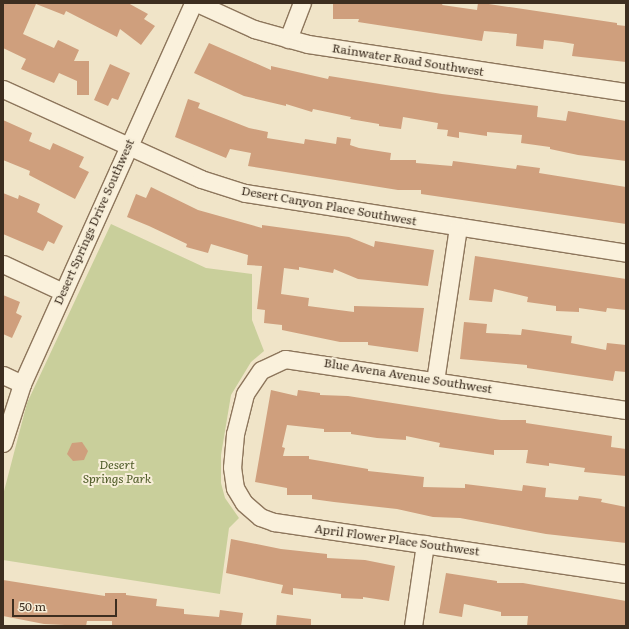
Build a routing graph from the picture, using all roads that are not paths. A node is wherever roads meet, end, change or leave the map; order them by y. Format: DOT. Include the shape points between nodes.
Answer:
graph roads {
  1 [pos="193,3"];
  2 [pos="197,3"];
  3 [pos="302,3"];
  4 [pos="288,39"];
  5 [pos="3,89"];
  6 [pos="626,92"];
  7 [pos="128,145"];
  8 [pos="458,228"];
  9 [pos="626,253"];
  10 [pos="3,264"];
  11 [pos="63,292"];
  12 [pos="3,375"];
  13 [pos="435,381"];
  14 [pos="22,384"];
  15 [pos="626,410"];
  16 [pos="235,434"];
  17 [pos="3,443"];
  18 [pos="425,544"];
  19 [pos="626,574"];
  20 [pos="413,626"];
  1 -- 7 [label="street, Desert Springs Drive Southwest"];
  2 -- 4 [label="street, Rainwater Road Southwest" via="254,29"];
  3 -- 4 [label="street"];
  4 -- 6 [label="street, Rainwater Road Southwest"];
  5 -- 7 [label="street, Desert Canyon Place Southwest"];
  7 -- 8 [label="street, Desert Canyon Place Southwest" via="201,179 245,193"];
  7 -- 11 [label="street, Desert Springs Drive Southwest"];
  8 -- 9 [label="street, Desert Canyon Place Southwest"];
  8 -- 13 [label="street"];
  10 -- 11 [label="street"];
  11 -- 14 [label="street, Desert Springs Drive Southwest"];
  12 -- 14 [label="street"];
  13 -- 15 [label="street, Blue Avena Avenue Southwest"];
  13 -- 16 [label="street, Blue Avena Avenue Southwest" via="285,359 261,370 252,381 245,394"];
  14 -- 17 [label="street, Desert Springs Drive Southwest"];
  16 -- 18 [label="street, April Flower Place Southwest" via="232,467 235,488 244,503 260,517 274,522"];
  18 -- 19 [label="street, April Flower Place Southwest"];
  18 -- 20 [label="street"];
}
